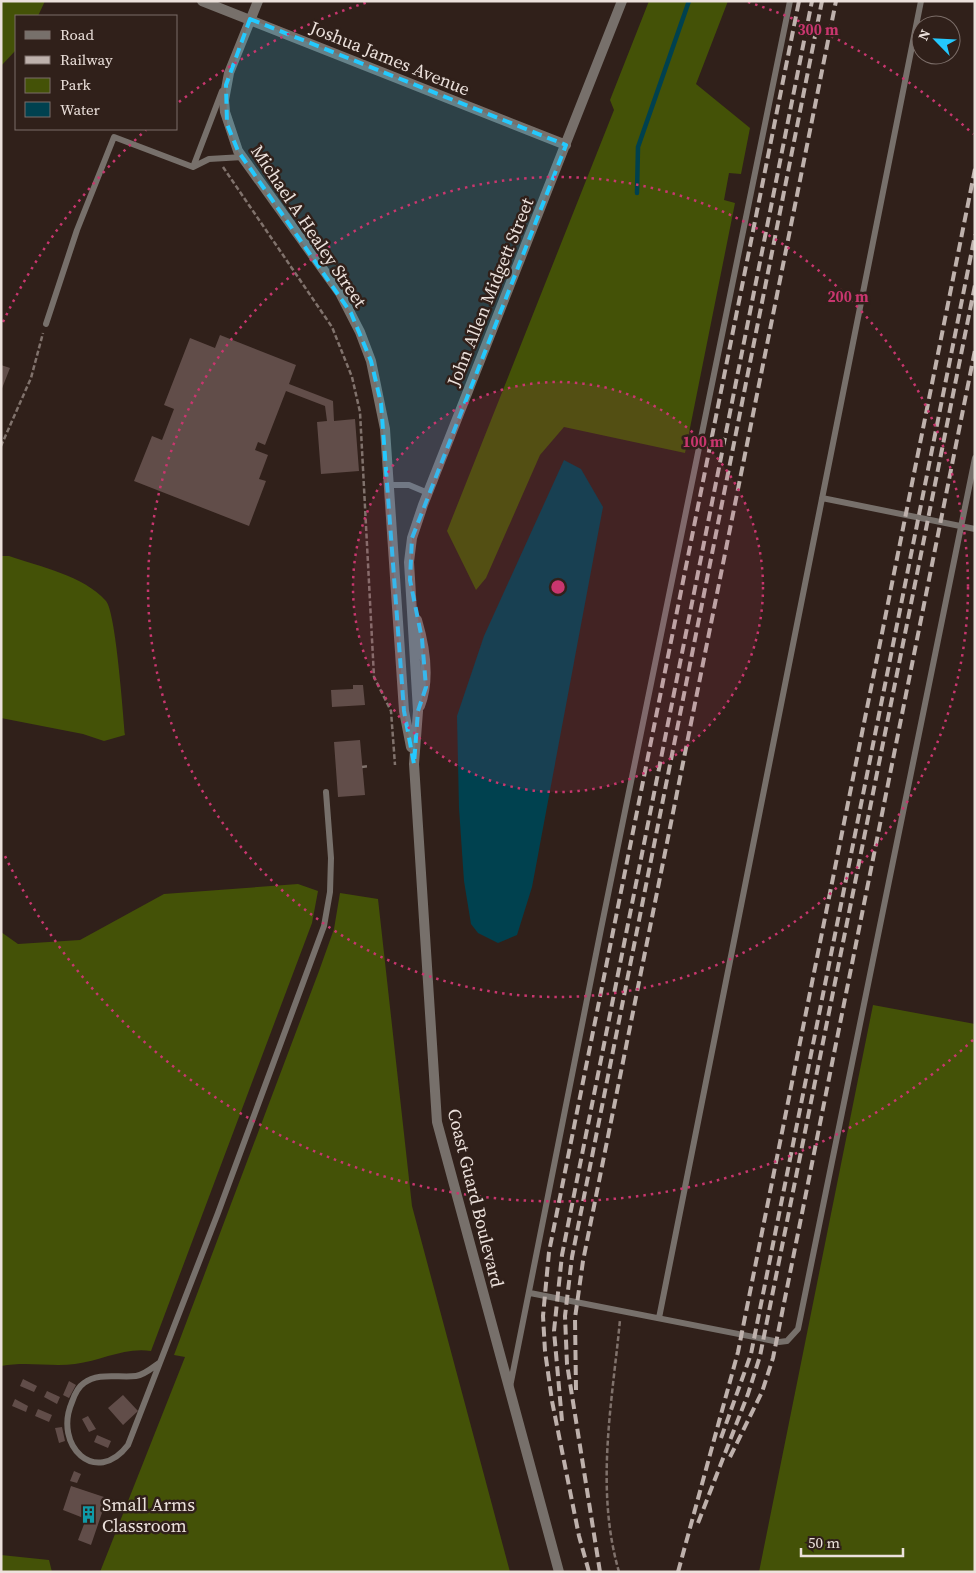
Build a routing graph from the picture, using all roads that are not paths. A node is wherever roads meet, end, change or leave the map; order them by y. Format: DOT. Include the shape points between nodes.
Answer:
graph roads {
  1 [pos="202,1"];
  2 [pos="258,1"];
  3 [pos="622,1"];
  4 [pos="790,1"];
  5 [pos="921,1"];
  6 [pos="250,19"];
  7 [pos="229,73"];
  8 [pos="566,145"];
  9 [pos="243,157"];
  10 [pos="193,167"];
  11 [pos="46,324"];
  12 [pos="975,458"];
  13 [pos="390,485"];
  14 [pos="428,493"];
  15 [pos="822,498"];
  16 [pos="961,526"];
  17 [pos="975,529"];
  18 [pos="404,711"];
  19 [pos="418,711"];
  20 [pos="414,764"];
  21 [pos="326,792"];
  22 [pos="530,1293"];
  23 [pos="659,1318"];
  24 [pos="159,1363"];
  25 [pos="509,1390"];
  26 [pos="559,1572"];
  1 -- 6 [label="street, Joshua James Avenue"];
  2 -- 6 [label="street, Michael A Healey Street"];
  3 -- 8 [label="street, John Allen Midgett Street"];
  4 -- 22 [label="lane"];
  5 -- 15 [label="lane"];
  6 -- 7 [label="street, Michael A Healey Street"];
  6 -- 8 [label="street, Joshua James Avenue"];
  7 -- 9 [label="street, Michael A Healey Street" via="225,112"];
  7 -- 10 [label="lane"];
  8 -- 14 [label="street, John Allen Midgett Street"];
  9 -- 10 [label="lane" via="216,158"];
  9 -- 13 [label="street, Michael A Healey Street" via="325,271 360,332 373,367 381,403"];
  10 -- 11 [label="lane" via="114,137 77,230"];
  12 -- 16 [label="lane"];
  13 -- 14 [label="lane" via="410,485"];
  13 -- 18 [label="street, Michael A Healey Street"];
  14 -- 19 [label="street, John Allen Midgett Street" via="410,549"];
  15 -- 16 [label="lane"];
  15 -- 23 [label="lane"];
  16 -- 17 [label="lane"];
  16 -- 23 [label="lane" via="798,1329 787,1341 779,1342"];
  18 -- 20 [label="street, Coast Guard Boulevard"];
  19 -- 20 [label="street, Coast Guard Boulevard"];
  20 -- 25 [label="street, Coast Guard Boulevard" via="438,1122"];
  21 -- 24 [label="lane" via="331,858 324,926"];
  22 -- 23 [label="lane"];
  22 -- 25 [label="lane"];
  24 -- 24 [label="lane" via="140,1417 121,1454 108,1462 91,1462 79,1456 70,1443 66,1424 75,1394 84,1383 98,1377 138,1376"];
  25 -- 26 [label="street, Coast Guard Boulevard"];
}
